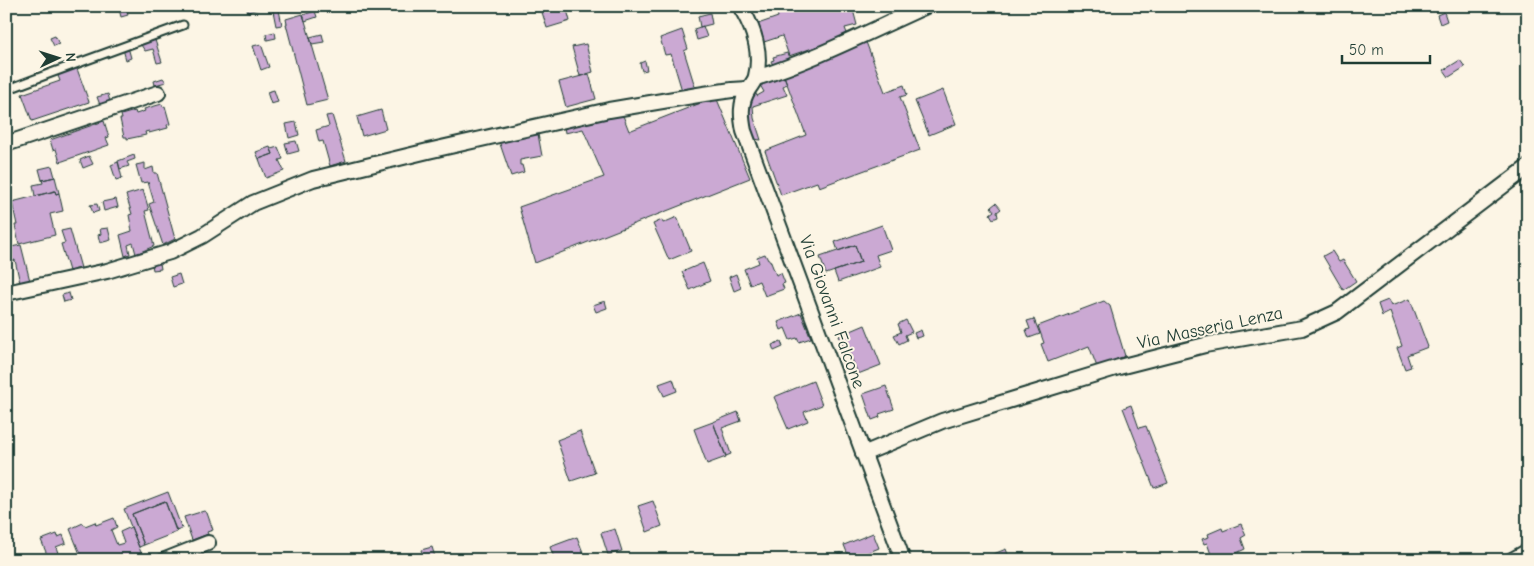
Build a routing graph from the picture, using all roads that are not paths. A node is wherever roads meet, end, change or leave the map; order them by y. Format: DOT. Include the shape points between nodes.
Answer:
graph roads {
  1 [pos="740,6"];
  2 [pos="926,6"];
  3 [pos="183,24"];
  4 [pos="752,84"];
  5 [pos="6,90"];
  6 [pos="158,92"];
  7 [pos="6,144"];
  8 [pos="1528,168"];
  9 [pos="6,293"];
  10 [pos="863,454"];
  11 [pos="208,543"];
  12 [pos="1528,551"];
  13 [pos="165,560"];
  14 [pos="903,560"];
  15 [pos="1512,560"];
  1 -- 4 [label="street, Via Giovanni Falcone" via="756,41 758,62"];
  2 -- 4 [label="street"];
  3 -- 5 [label="lane"];
  4 -- 9 [label="street" via="609,110 313,179 253,203 170,252 107,271"];
  4 -- 10 [label="street, Via Giovanni Falcone" via="742,100 744,130"];
  6 -- 7 [label="street"];
  8 -- 10 [label="street, Via Masseria Lenza" via="1337,312 1302,328 1205,345 1119,367 942,421"];
  10 -- 14 [label="street, Via Giovanni Falcone"];
  11 -- 13 [label="street"];
  12 -- 15 [label="street"];
}
